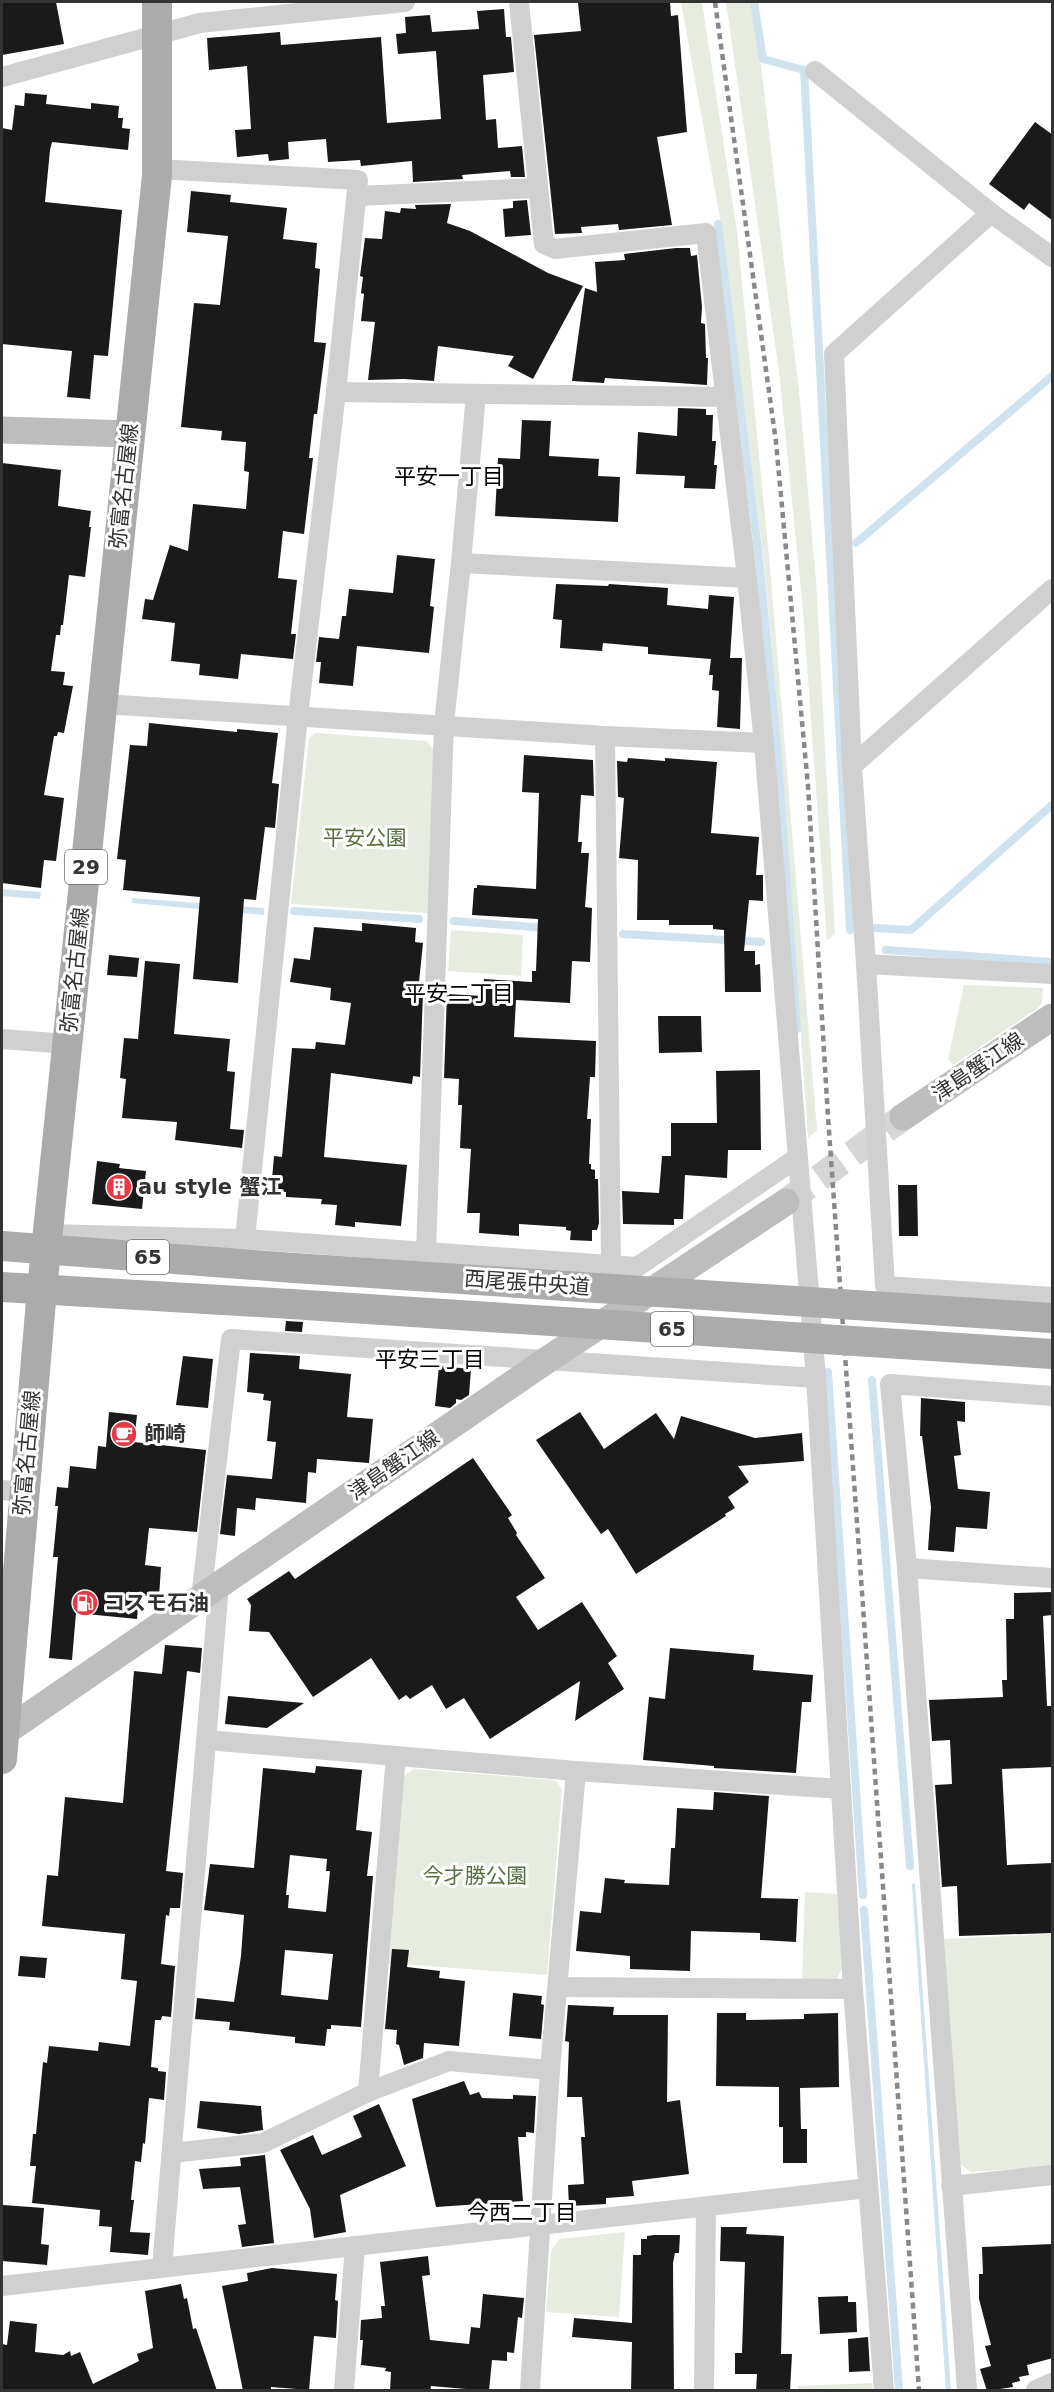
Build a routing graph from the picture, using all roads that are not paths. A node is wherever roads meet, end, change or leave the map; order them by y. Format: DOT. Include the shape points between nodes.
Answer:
graph roads {
  1 [pos="157,2"];
  2 [pos="405,2"];
  3 [pos="519,2"];
  4 [pos="159,33"];
  5 [pos="815,71"];
  6 [pos="2,77"];
  7 [pos="157,169"];
  8 [pos="538,188"];
  9 [pos="357,196"];
  10 [pos="992,213"];
  11 [pos="1053,257"];
  12 [pos="336,392"];
  13 [pos="476,394"];
  14 [pos="726,397"];
  15 [pos="2,430"];
  16 [pos="129,434"];
  17 [pos="461,563"];
  18 [pos="747,578"];
  19 [pos="1053,589"];
  20 [pos="103,704"];
  21 [pos="298,716"];
  22 [pos="444,724"];
  23 [pos="605,736"];
  24 [pos="764,743"];
  25 [pos="852,766"];
  26 [pos="866,964"];
  27 [pos="1053,974"];
  28 [pos="1053,1017"];
  29 [pos="2,1039"];
  30 [pos="68,1044"];
  31 [pos="903,1118"];
  32 [pos="797,1158"];
  33 [pos="786,1202"];
  34 [pos="245,1239"];
  35 [pos="47,1241"];
  36 [pos="2,1246"];
  37 [pos="426,1252"];
  38 [pos="611,1265"];
  39 [pos="2,1287"];
  40 [pos="42,1289"];
  41 [pos="1053,1297"];
  42 [pos="1053,1318"];
  43 [pos="1053,1354"];
  44 [pos="548,1360"];
  45 [pos="816,1378"];
  46 [pos="1053,1396"];
  47 [pos="13,1491"];
  48 [pos="907,1568"];
  49 [pos="1053,1578"];
  50 [pos="210,1592"];
  51 [pos="206,1740"];
  52 [pos="2,1742"];
  53 [pos="396,1756"];
  54 [pos="576,1771"];
  55 [pos="842,1789"];
  56 [pos="558,1987"];
  57 [pos="853,1989"];
  58 [pos="550,2070"];
  59 [pos="368,2092"];
  60 [pos="172,2153"];
  61 [pos="1053,2175"];
  62 [pos="951,2186"];
  63 [pos="868,2188"];
  64 [pos="706,2207"];
  65 [pos="542,2225"];
  66 [pos="355,2246"];
  67 [pos="162,2267"];
  68 [pos="2,2286"];
  69 [pos="1053,2383"];
  70 [pos="344,2391"];
  71 [pos="530,2391"];
  72 [pos="704,2391"];
  73 [pos="884,2391"];
  74 [pos="967,2391"];
  75 [pos="1036,2391"];
  1 -- 4 [label="main road, 弥富名古屋線 / 29"];
  2 -- 4 [label="street" via="200,23"];
  3 -- 8 [label="street"];
  4 -- 6 [label="street"];
  4 -- 7 [label="main road, 弥富名古屋線 / 29"];
  5 -- 10 [label="street"];
  7 -- 9 [label="street" via="358,180"];
  7 -- 16 [label="main road, 弥富名古屋線 / 29"];
  8 -- 9 [label="street"];
  8 -- 14 [label="street" via="544,244 555,249 706,233"];
  9 -- 12 [label="street"];
  10 -- 11 [label="street"];
  10 -- 25 [label="street" via="834,354"];
  12 -- 13 [label="street"];
  12 -- 21 [label="street"];
  13 -- 14 [label="street"];
  13 -- 17 [label="street"];
  14 -- 18 [label="street"];
  15 -- 16 [label="main road"];
  16 -- 20 [label="main road, 弥富名古屋線 / 29"];
  17 -- 18 [label="street"];
  17 -- 22 [label="street"];
  18 -- 24 [label="street"];
  19 -- 25 [label="street"];
  20 -- 21 [label="street"];
  20 -- 30 [label="main road, 弥富名古屋線 / 29"];
  21 -- 22 [label="street"];
  21 -- 34 [label="street"];
  22 -- 23 [label="street"];
  22 -- 37 [label="street"];
  23 -- 24 [label="street"];
  23 -- 38 [label="street"];
  24 -- 32 [label="street"];
  25 -- 26 [label="street"];
  26 -- 27 [label="street"];
  26 -- 41 [label="street" via="885,1286"];
  28 -- 31 [label="main road, 津島蟹江線"];
  29 -- 30 [label="street"];
  30 -- 35 [label="main road, 弥富名古屋線 / 29"];
  32 -- 38 [label="street" via="636,1267"];
  32 -- 45 [label="street"];
  33 -- 44 [label="main road, 津島蟹江線"];
  34 -- 35 [label="street"];
  34 -- 37 [label="street"];
  35 -- 36 [label="main road, 西尾張中央道 / 65"];
  35 -- 40 [label="main road, 弥富名古屋線 / 29"];
  35 -- 42 [label="main road, 西尾張中央道 / 65, bridge" via="294,1268"];
  37 -- 38 [label="street"];
  39 -- 40 [label="main road, 西尾張中央道 / 65"];
  40 -- 43 [label="main road, 西尾張中央道 / 65, bridge"];
  40 -- 47 [label="main road, 弥富名古屋線 / 29"];
  44 -- 45 [label="street"];
  44 -- 50 [label="main road, 津島蟹江線"];
  44 -- 50 [label="street" via="231,1339"];
  45 -- 55 [label="street"];
  46 -- 48 [label="street" via="890,1384"];
  47 -- 52 [label="main road, 弥富名古屋線 / 29"];
  48 -- 49 [label="street"];
  48 -- 62 [label="street"];
  50 -- 51 [label="street"];
  50 -- 52 [label="main road, 津島蟹江線"];
  51 -- 53 [label="street"];
  51 -- 60 [label="street"];
  53 -- 54 [label="street"];
  53 -- 59 [label="street"];
  54 -- 55 [label="street"];
  54 -- 56 [label="street"];
  55 -- 57 [label="street"];
  56 -- 57 [label="street"];
  56 -- 58 [label="street"];
  57 -- 63 [label="street"];
  58 -- 59 [label="street" via="449,2061"];
  58 -- 65 [label="street"];
  59 -- 60 [label="street" via="263,2143"];
  60 -- 67 [label="street"];
  61 -- 62 [label="street"];
  62 -- 74 [label="street"];
  63 -- 64 [label="street"];
  63 -- 73 [label="street"];
  64 -- 65 [label="street"];
  64 -- 72 [label="street"];
  65 -- 66 [label="street"];
  65 -- 71 [label="street"];
  66 -- 67 [label="street"];
  66 -- 70 [label="street"];
  67 -- 68 [label="street"];
  69 -- 75 [label="street"];
}
